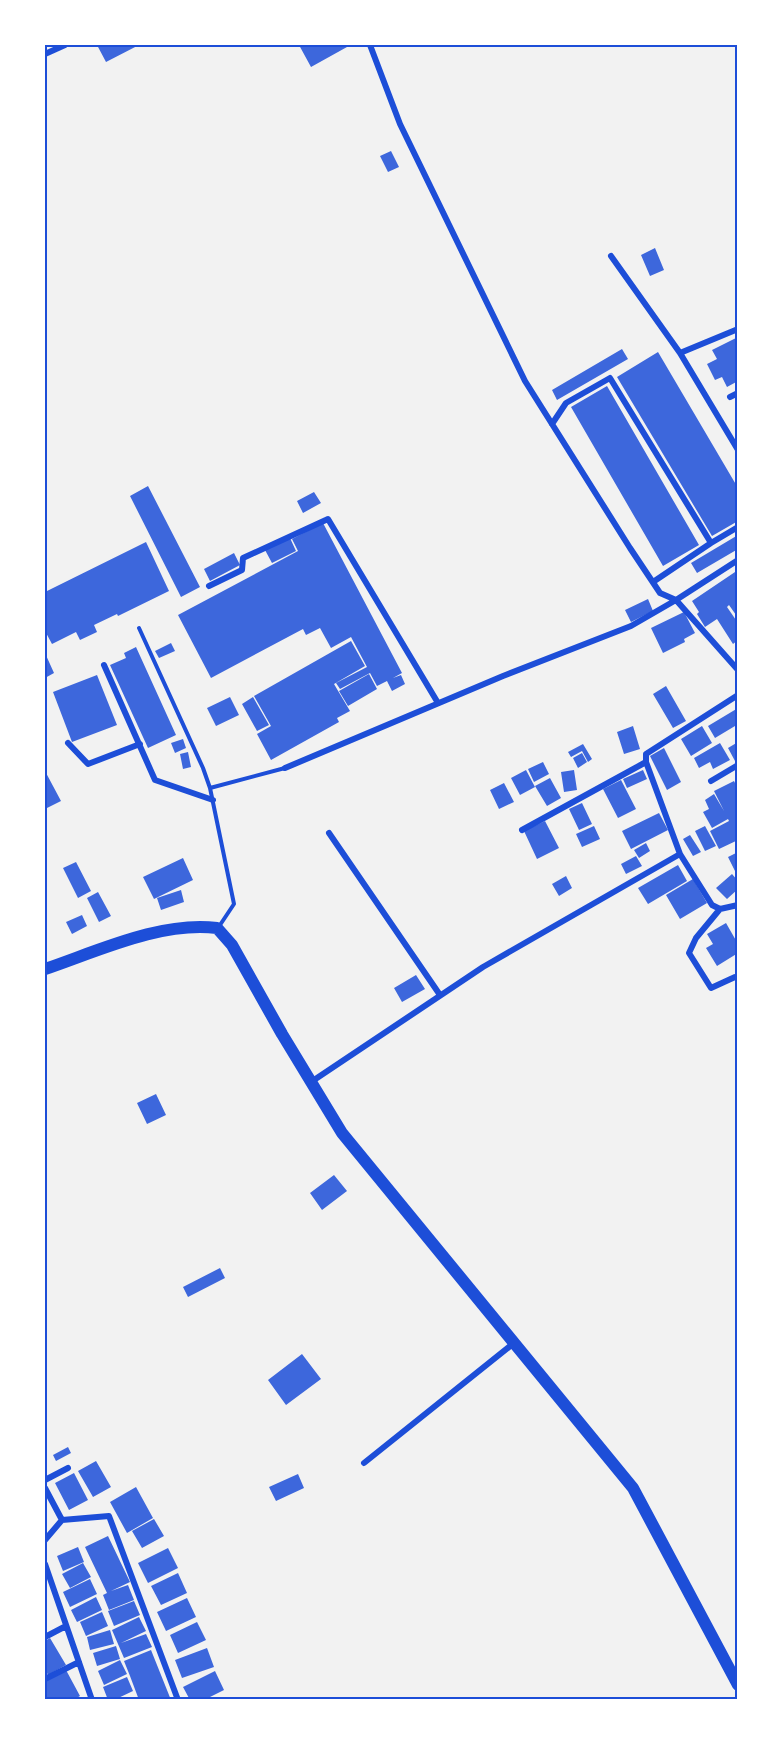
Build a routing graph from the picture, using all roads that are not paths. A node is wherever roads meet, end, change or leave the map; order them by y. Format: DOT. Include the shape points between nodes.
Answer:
graph roads {
  1 [pos="65,45"];
  2 [pos="370,45"];
  3 [pos="45,54"];
  4 [pos="611,256"];
  5 [pos="738,328"];
  6 [pos="680,353"];
  7 [pos="738,393"];
  8 [pos="730,397"];
  9 [pos="552,424"];
  10 [pos="738,450"];
  11 [pos="738,528"];
  12 [pos="711,543"];
  13 [pos="738,560"];
  14 [pos="653,582"];
  15 [pos="209,586"];
  16 [pos="676,600"];
  17 [pos="139,628"];
  18 [pos="104,665"];
  19 [pos="738,670"];
  20 [pos="738,695"];
  21 [pos="438,703"];
  22 [pos="68,743"];
  23 [pos="140,744"];
  24 [pos="646,762"];
  25 [pos="738,765"];
  26 [pos="285,768"];
  27 [pos="711,782"];
  28 [pos="210,788"];
  29 [pos="213,800"];
  30 [pos="522,830"];
  31 [pos="329,832"];
  32 [pos="680,854"];
  33 [pos="738,905"];
  34 [pos="720,909"];
  35 [pos="217,928"];
  36 [pos="45,969"];
  37 [pos="738,979"];
  38 [pos="440,995"];
  39 [pos="311,1082"];
  40 [pos="514,1343"];
  41 [pos="364,1463"];
  42 [pos="68,1468"];
  43 [pos="45,1480"];
  44 [pos="45,1488"];
  45 [pos="62,1520"];
  46 [pos="45,1540"];
  47 [pos="45,1564"];
  48 [pos="48,1584"];
  49 [pos="66,1626"];
  50 [pos="45,1637"];
  51 [pos="79,1662"];
  52 [pos="45,1679"];
  53 [pos="738,1685"];
  54 [pos="92,1700"];
  55 [pos="178,1700"];
  1 -- 3 [label="street"];
  2 -- 9 [label="street" via="400,124 525,381"];
  4 -- 6 [label="street"];
  5 -- 6 [label="street"];
  6 -- 10 [label="street"];
  7 -- 8 [label="street"];
  9 -- 12 [label="street" via="566,403 609,378"];
  9 -- 14 [label="street"];
  11 -- 12 [label="street"];
  12 -- 14 [label="street"];
  13 -- 16 [label="street"];
  14 -- 16 [label="street" via="660,593"];
  15 -- 21 [label="street" via="242,570 243,558 328,519"];
  16 -- 19 [label="street"];
  16 -- 21 [label="street" via="631,626"];
  17 -- 28 [label="lane"];
  18 -- 23 [label="street"];
  20 -- 24 [label="street" via="646,754"];
  21 -- 26 [label="street"];
  22 -- 23 [label="street" via="88,764"];
  23 -- 29 [label="street" via="155,780"];
  24 -- 30 [label="street"];
  24 -- 32 [label="street"];
  25 -- 27 [label="street"];
  26 -- 28 [label="lane"];
  28 -- 29 [label="lane"];
  29 -- 35 [label="lane" via="234,904"];
  31 -- 38 [label="street"];
  32 -- 34 [label="street" via="712,904"];
  32 -- 38 [label="street"];
  33 -- 34 [label="street"];
  34 -- 37 [label="street" via="689,953 711,988"];
  35 -- 36 [label="main road" via="177,928 142,936"];
  35 -- 39 [label="main road" via="232,945"];
  38 -- 39 [label="street"];
  39 -- 40 [label="main road" via="342,1133"];
  40 -- 41 [label="street"];
  40 -- 53 [label="main road" via="633,1488"];
  42 -- 43 [label="street"];
  44 -- 45 [label="street"];
  45 -- 46 [label="street"];
  45 -- 55 [label="street" via="109,1516"];
  47 -- 48 [label="street"];
  48 -- 49 [label="street"];
  49 -- 50 [label="street"];
  49 -- 51 [label="street"];
  51 -- 52 [label="street"];
  51 -- 54 [label="street"];
}
